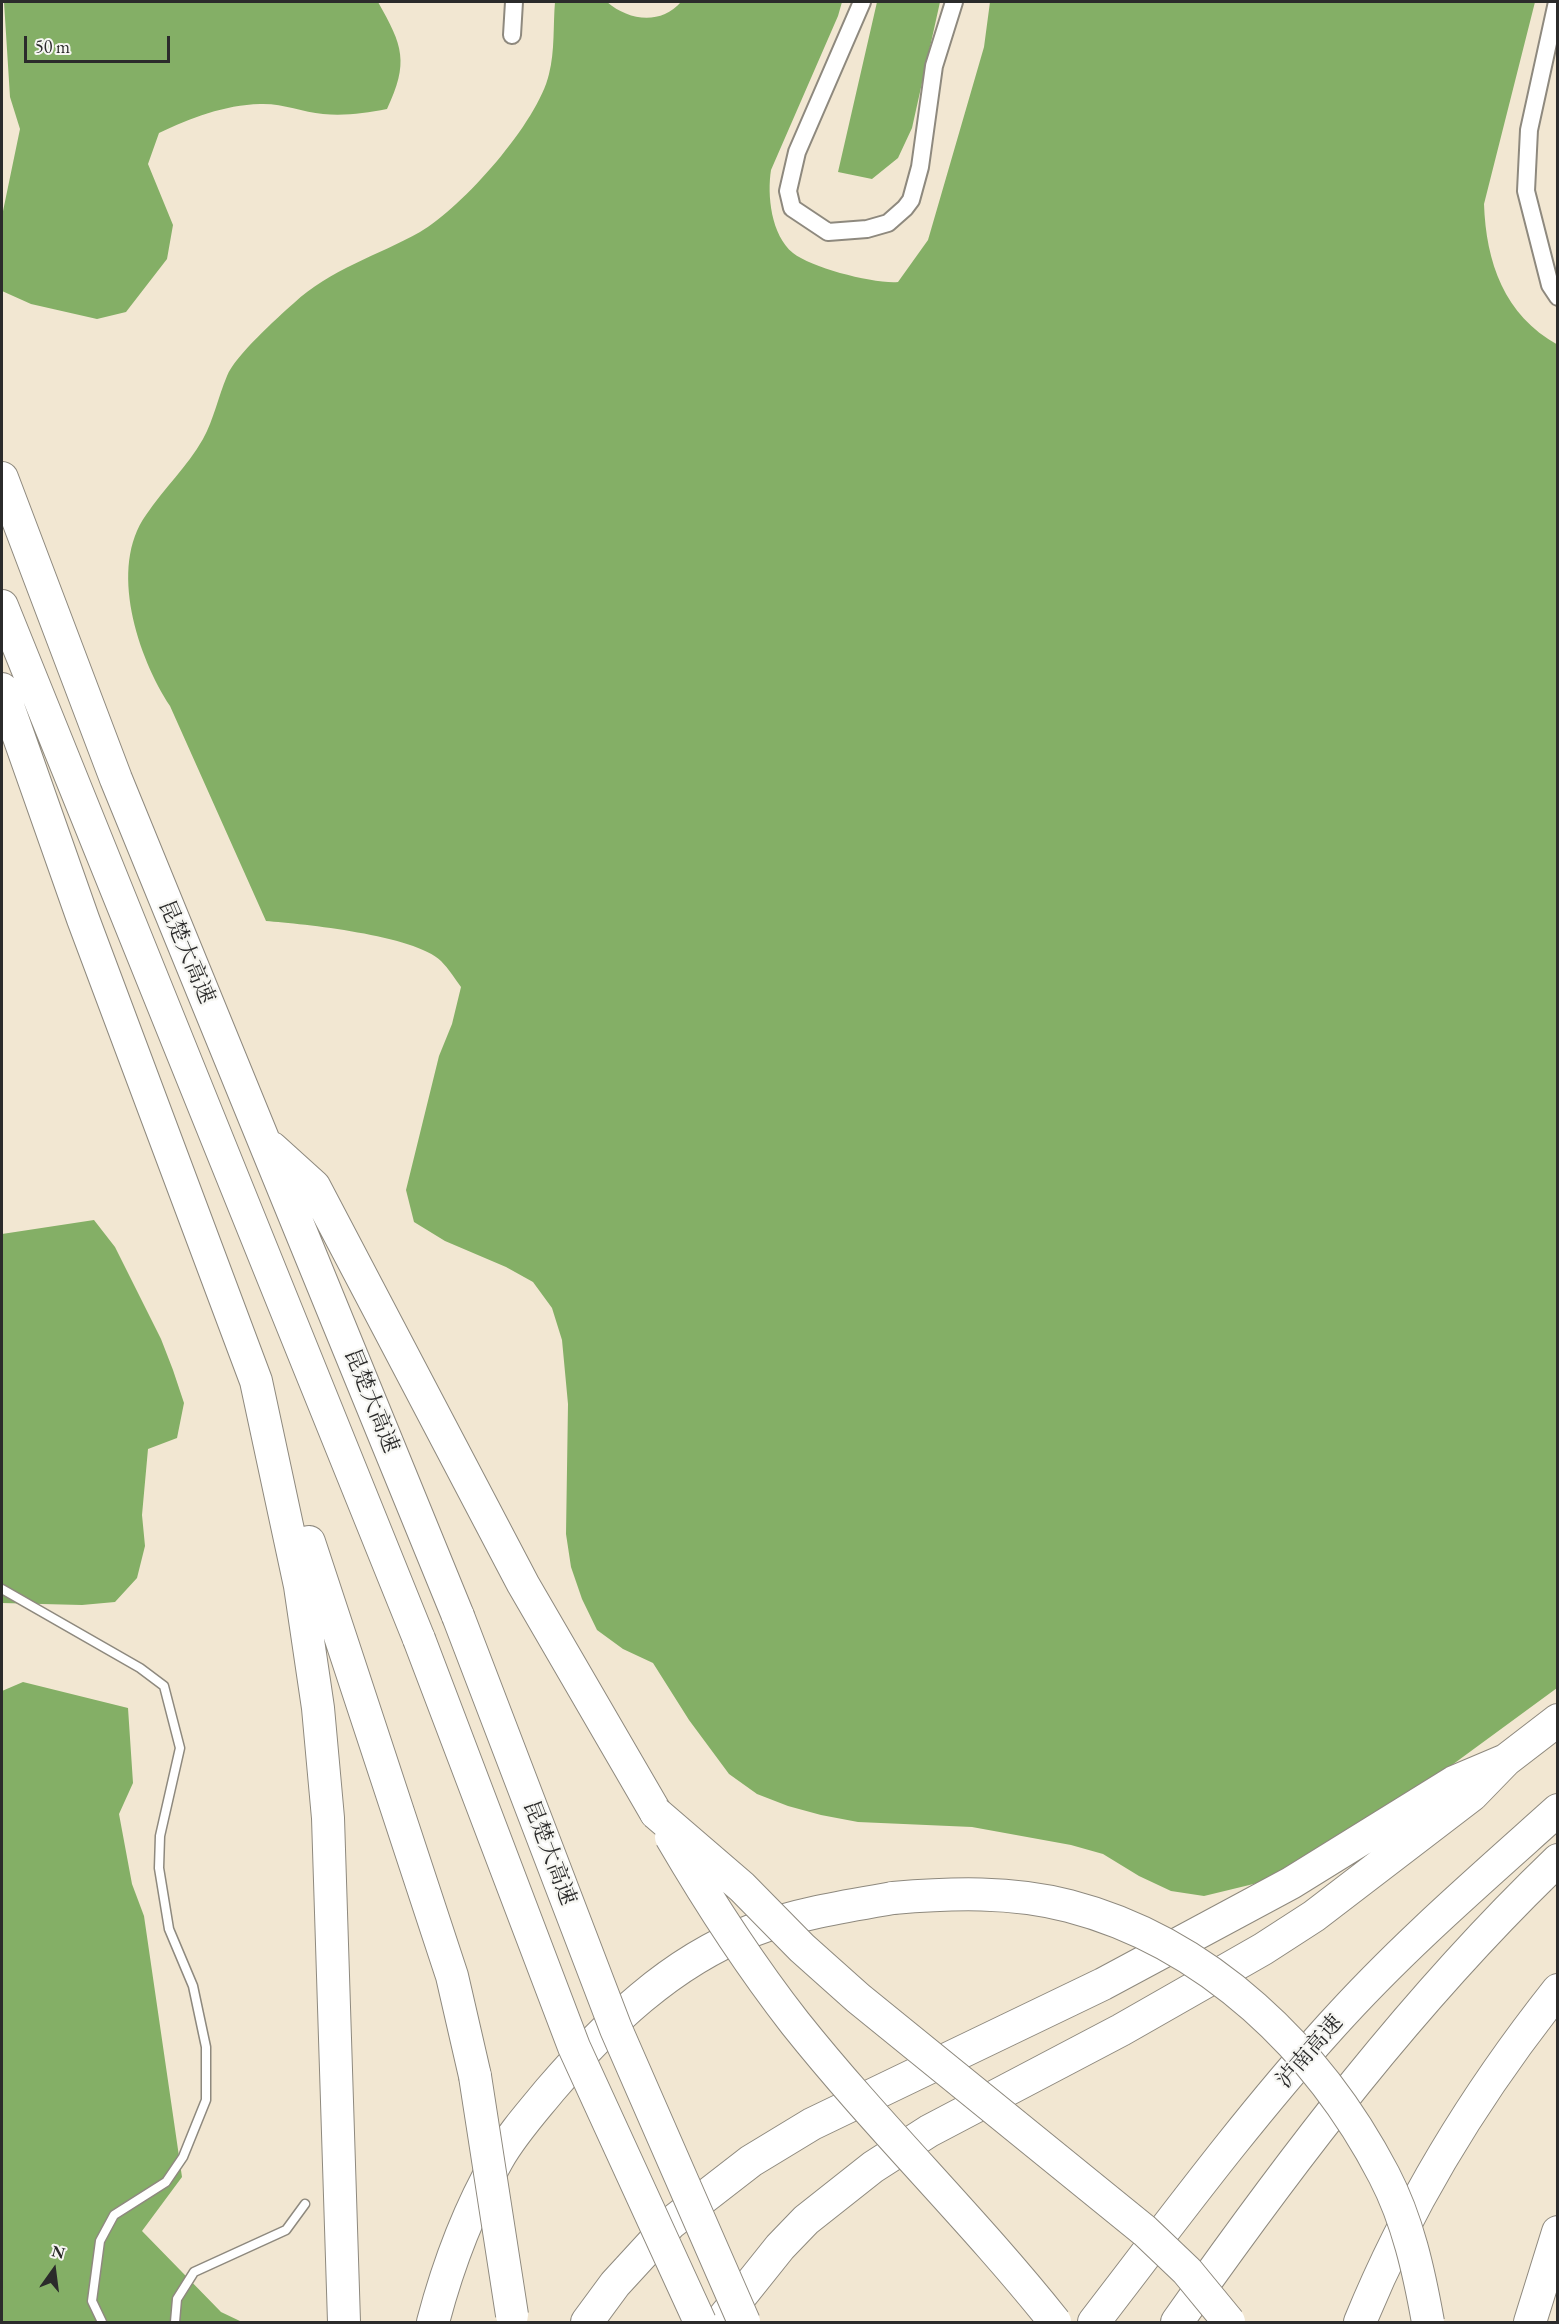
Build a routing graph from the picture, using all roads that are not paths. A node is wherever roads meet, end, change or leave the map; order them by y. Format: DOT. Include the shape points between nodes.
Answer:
graph roads {
  1 [pos="514,2"];
  2 [pos="862,2"];
  3 [pos="954,2"];
  4 [pos="1557,2"];
  5 [pos="512,35"];
  6 [pos="1557,297"];
  7 [pos="2,478"];
  8 [pos="2,606"];
  9 [pos="2,689"];
  10 [pos="267,1144"];
  11 [pos="256,1381"];
  12 [pos="2,1589"];
  13 [pos="1557,1720"];
  14 [pos="1506,1760"];
  15 [pos="1557,1810"];
  16 [pos="656,1813"];
  17 [pos="1557,1860"];
  18 [pos="1557,1990"];
  19 [pos="305,2204"];
  20 [pos="1557,2232"];
  21 [pos="102,2322"];
  22 [pos="175,2322"];
  23 [pos="344,2322"];
  24 [pos="433,2322"];
  25 [pos="513,2322"];
  26 [pos="587,2322"];
  27 [pos="700,2322"];
  28 [pos="720,2322"];
  29 [pos="744,2322"];
  30 [pos="1055,2322"];
  31 [pos="1094,2322"];
  32 [pos="1177,2322"];
  33 [pos="1229,2322"];
  34 [pos="1360,2322"];
  35 [pos="1428,2322"];
  36 [pos="1530,2322"];
  1 -- 5 [label="street"];
  2 -- 3 [label="street" via="797,152 788,191 792,208 828,232 888,223 911,200 920,167 934,66"];
  4 -- 6 [label="street" via="1529,130 1526,190 1550,285"];
  7 -- 10 [label="highway, 昆楚大高速" via="116,779"];
  8 -- 27 [label="highway, 昆楚大高速, bridge" via="419,1640 574,2047"];
  9 -- 11 [label="highway" via="83,919"];
  10 -- 16 [label="highway" via="314,1186 523,1584"];
  10 -- 29 [label="highway, 昆楚大高速, bridge" via="458,1616 616,2029"];
  11 -- 23 [label="highway" via="300,1586 318,1708 328,1818"];
  11 -- 25 [label="highway, bridge" via="452,1976 475,2076"];
  12 -- 21 [label="lane" via="140,1668 164,1686 180,1749 160,1836 159,1868 169,1929 193,1986 206,2047 206,2100 183,2157 166,2182 114,2216 100,2241 92,2301"];
  13 -- 14 [label="highway"];
  14 -- 26 [label="highway, bridge" via="1454,1782 1301,1878 1103,1984 812,2124 751,2161 671,2223"];
  14 -- 28 [label="highway, bridge" via="1472,1795 1314,1916 1121,2030 929,2131 829,2201 780,2247"];
  15 -- 31 [label="highway, 泸南高速" via="1423,1932 1332,2025 1234,2139"];
  16 -- 30 [label="highway, bridge" via="720,1920 790,2015"];
  16 -- 33 [label="highway, bridge" via="742,1887 858,1998 1145,2231 1187,2271"];
  17 -- 32 [label="highway" via="1514,1902 1373,2060 1270,2190"];
  18 -- 34 [label="highway" via="1488,2082 1442,2156 1414,2205"];
  19 -- 22 [label="lane" via="286,2230 194,2272 177,2299"];
  20 -- 36 [label="highway"];
  24 -- 35 [label="highway, bridge" via="454,2247 499,2157 547,2094 631,2006 669,1974 751,1931 844,1906 940,1894 1014,1897 1068,1906 1122,1924 1190,1959 1282,2031 1322,2077 1384,2175 1407,2231"];
}
